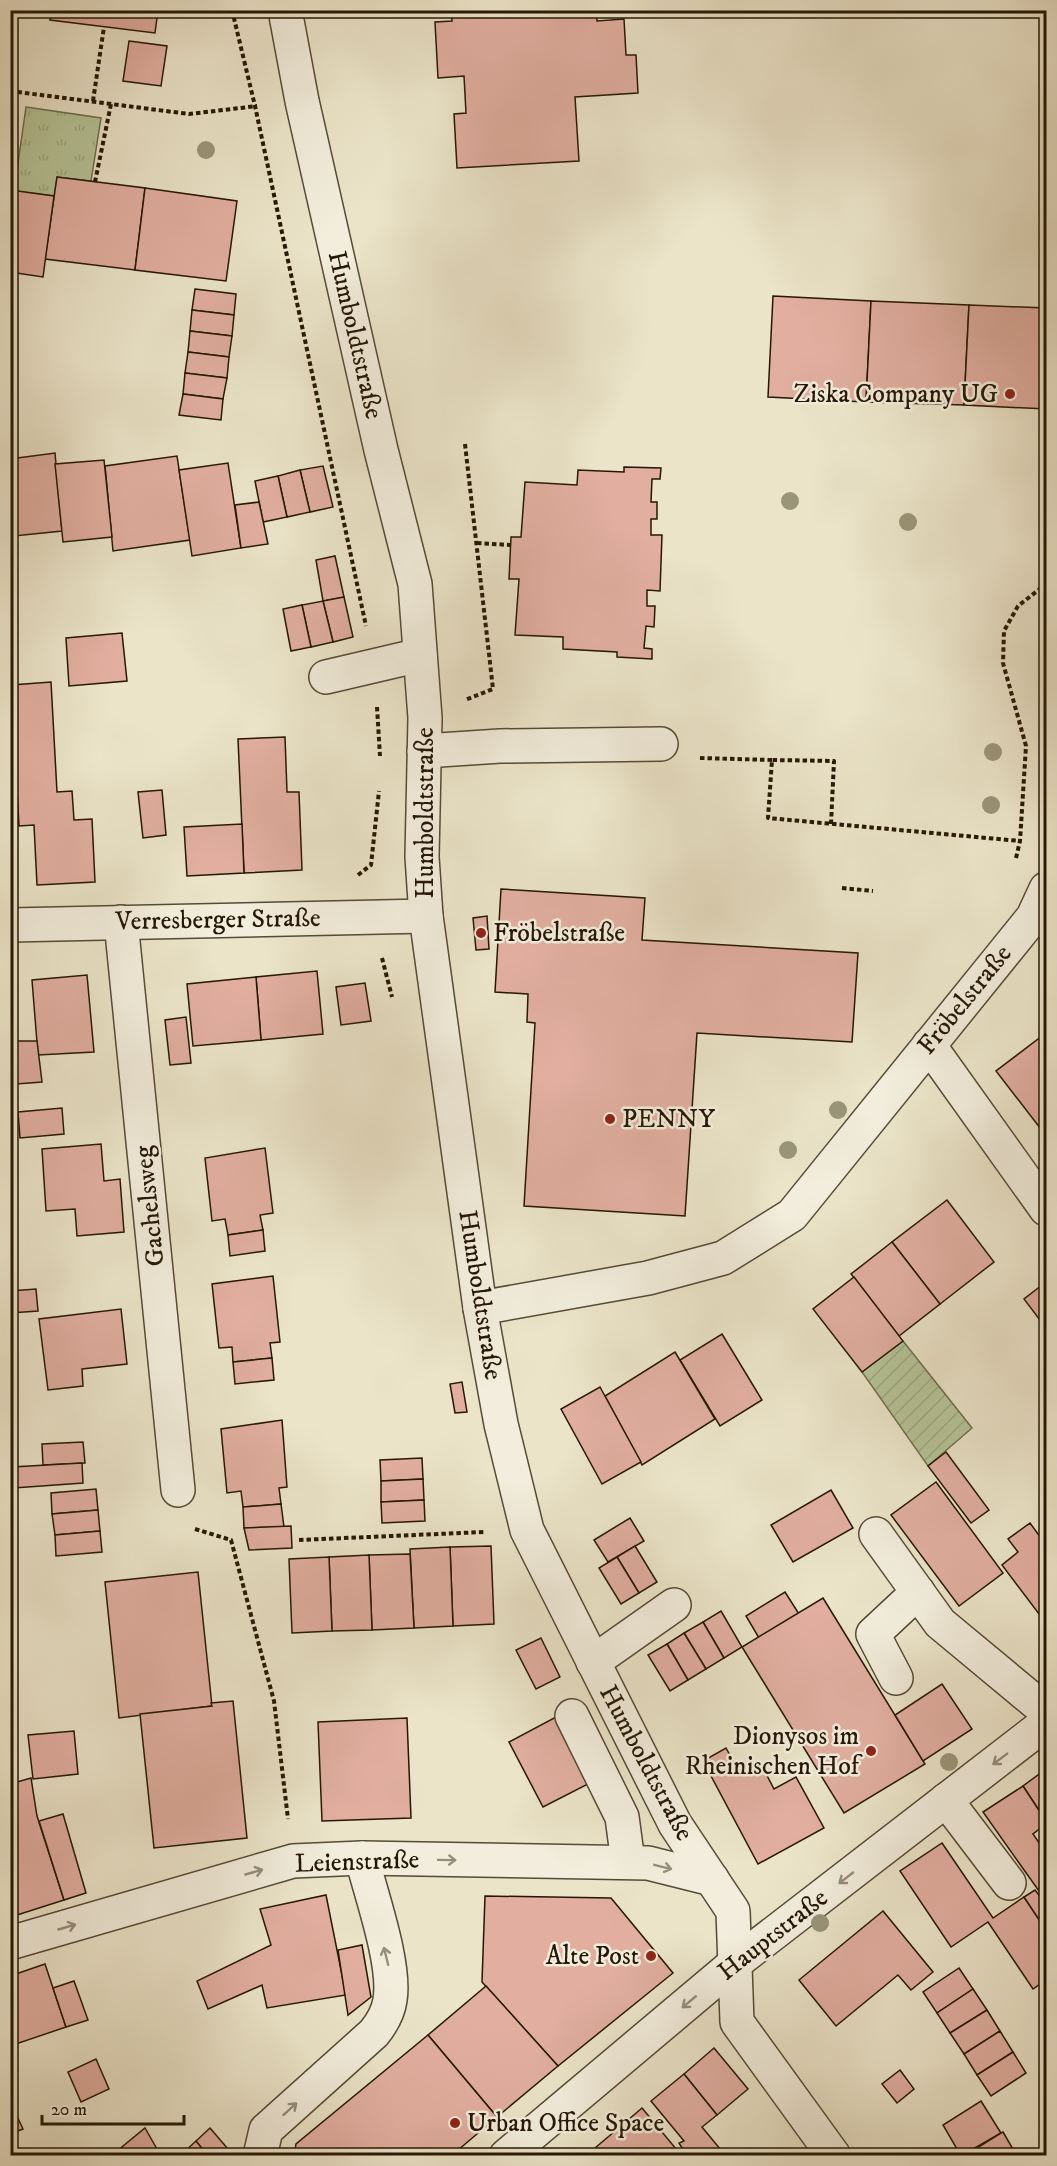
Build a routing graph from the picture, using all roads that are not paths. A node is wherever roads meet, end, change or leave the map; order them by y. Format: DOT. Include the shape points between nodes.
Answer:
graph roads {
  1 [pos="285,10"];
  2 [pos="420,655"];
  3 [pos="326,677"];
  4 [pos="661,744"];
  5 [pos="439,750"];
  6 [pos="1047,889"];
  7 [pos="426,916"];
  8 [pos="121,922"];
  9 [pos="10,926"];
  10 [pos="929,1045"];
  11 [pos="1047,1209"];
  12 [pos="480,1308"];
  13 [pos="178,1490"];
  14 [pos="876,1534"];
  15 [pos="918,1592"];
  16 [pos="674,1605"];
  17 [pos="593,1662"];
  18 [pos="896,1678"];
  19 [pos="1047,1711"];
  20 [pos="572,1716"];
  21 [pos="1047,1723"];
  22 [pos="946,1800"];
  23 [pos="362,1858"];
  24 [pos="628,1862"];
  25 [pos="712,1879"];
  26 [pos="1009,1883"];
  27 [pos="10,1943"];
  28 [pos="734,1964"];
  29 [pos="260,2156"];
  30 [pos="506,2156"];
  31 [pos="834,2156"];
  1 -- 2 [label="street, Humboldtstraße" via="381,450 415,584"];
  2 -- 3 [label="street"];
  2 -- 5 [label="street, Humboldtstraße"];
  4 -- 5 [label="street"];
  5 -- 7 [label="street, Humboldtstraße" via="422,857"];
  6 -- 10 [label="street, Fröbelstraße" via="1033,917"];
  7 -- 8 [label="street, Verresberger Straße"];
  7 -- 12 [label="street, Humboldtstraße"];
  8 -- 9 [label="street, Verresberger Straße"];
  8 -- 13 [label="street, Gachelsweg"];
  10 -- 11 [label="street"];
  10 -- 12 [label="street, Fröbelstraße" via="792,1215 723,1258 648,1278"];
  12 -- 17 [label="street, Humboldtstraße" via="501,1424 527,1530"];
  14 -- 15 [label="street"];
  15 -- 18 [label="street" via="873,1634"];
  15 -- 19 [label="street" via="940,1623"];
  16 -- 17 [label="street"];
  17 -- 25 [label="street, Humboldtstraße" via="675,1824"];
  20 -- 24 [label="street" via="622,1817"];
  21 -- 22 [label="street, Hauptstraße, one-way"];
  22 -- 26 [label="street"];
  22 -- 28 [label="street, Hauptstraße, one-way"];
  23 -- 24 [label="street, Leienstraße, one-way"];
  27 -- 23 [label="street, Leienstraße, one-way" via="293,1861"];
  29 -- 23 [label="street, one-way" via="266,2130 385,2019 390,1971"];
  24 -- 25 [label="street, Leienstraße, one-way"];
  25 -- 28 [label="street, Humboldtstraße" via="733,1911"];
  28 -- 30 [label="street, Hauptstraße, one-way"];
  28 -- 31 [label="street, Humboldtstraße" via="737,2022"];
}
